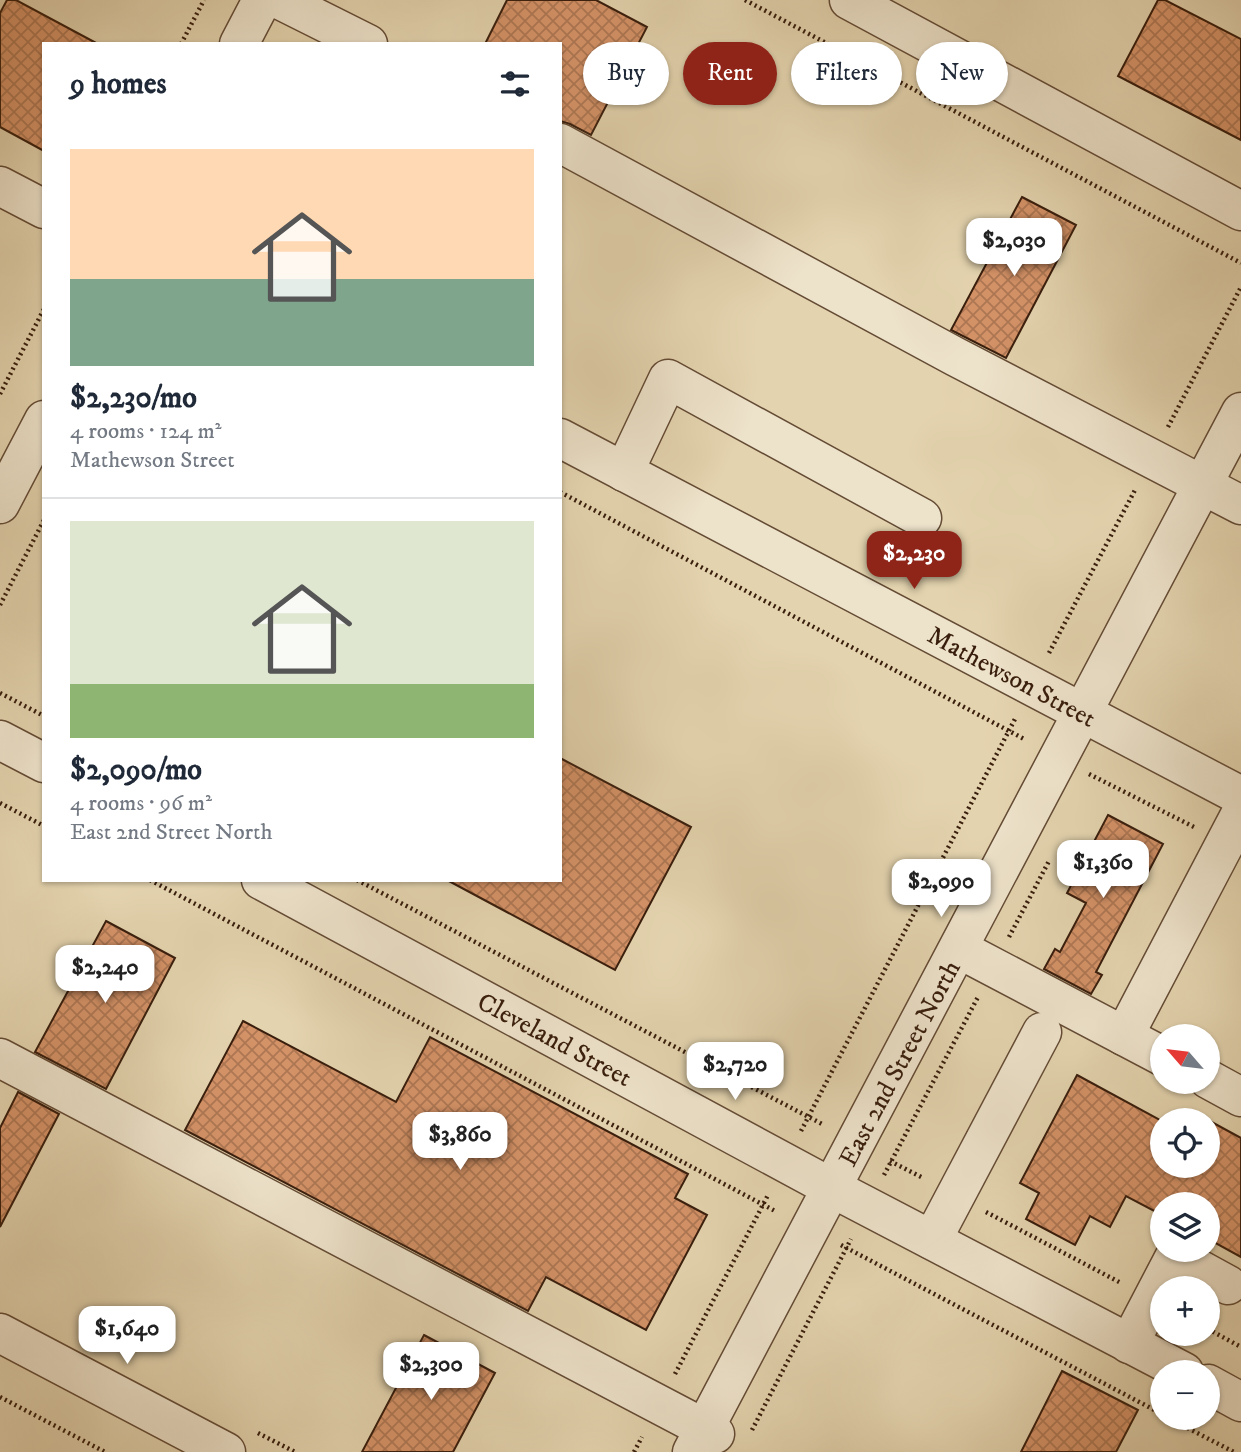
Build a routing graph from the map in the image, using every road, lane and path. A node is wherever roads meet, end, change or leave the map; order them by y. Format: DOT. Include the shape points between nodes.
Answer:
graph roads {
  1 [pos="204,0"];
  2 [pos="262,0"];
  3 [pos="280,0"];
  4 [pos="744,0"];
  5 [pos="849,0"];
  6 [pos="182,42"];
  7 [pos="240,42"];
  8 [pos="364,42"];
  9 [pos="562,144"];
  10 [pos="0,186"];
  11 [pos="42,208"];
  12 [pos="1241,211"];
  13 [pos="1241,263"];
  14 [pos="1241,287"];
  15 [pos="42,313"];
  16 [pos="0,394"];
  17 [pos="1241,412"];
  18 [pos="42,424"];
  19 [pos="562,439"];
  20 [pos="1152,458"];
  21 [pos="624,472"];
  22 [pos="1203,485"];
  23 [pos="562,493"];
  24 [pos="0,504"];
  25 [pos="1241,505"];
  26 [pos="922,518"];
  27 [pos="42,524"];
  28 [pos="0,605"];
  29 [pos="1032,686"];
  30 [pos="0,693"];
  31 [pos="1083,713"];
  32 [pos="42,715"];
  33 [pos="1008,731"];
  34 [pos="0,740"];
  35 [pos="1059,758"];
  36 [pos="42,762"];
  37 [pos="1241,796"];
  38 [pos="0,803"];
  39 [pos="42,825"];
  40 [pos="1233,828"];
  41 [pos="154,882"];
  42 [pos="265,882"];
  43 [pos="361,882"];
  44 [pos="959,949"];
  45 [pos="1042,1032"];
  46 [pos="1124,1036"];
  47 [pos="1150,1050"];
  48 [pos="0,1058"];
  49 [pos="1220,1086"];
  50 [pos="1241,1097"];
  51 [pos="808,1117"];
  52 [pos="856,1143"];
  53 [pos="785,1163"];
  54 [pos="832,1188"];
  55 [pos="955,1195"];
  56 [pos="763,1204"];
  57 [pos="810,1229"];
  58 [pos="932,1240"];
  59 [pos="1165,1276"];
  60 [pos="1212,1276"];
  61 [pos="1220,1281"];
  62 [pos="1228,1285"];
  63 [pos="1150,1298"];
  64 [pos="1150,1306"];
  65 [pos="0,1334"];
  66 [pos="1220,1336"];
  67 [pos="1129,1344"];
  68 [pos="1241,1347"];
  69 [pos="1160,1360"];
  70 [pos="1220,1391"];
  71 [pos="0,1396"];
  72 [pos="1241,1402"];
  73 [pos="659,1404"];
  74 [pos="1150,1408"];
  75 [pos="1191,1430"];
  76 [pos="704,1438"];
  77 [pos="105,1452"];
  78 [pos="226,1452"];
  79 [pos="634,1452"];
  80 [pos="1234,1452"];
  1 -- 6 [label="path"];
  2 -- 7 [label="street"];
  3 -- 8 [label="street"];
  4 -- 13 [label="path"];
  5 -- 12 [label="street"];
  9 -- 20 [label="street"];
  10 -- 11 [label="street"];
  14 -- 20 [label="path"];
  15 -- 16 [label="path"];
  17 -- 22 [label="street, East 2nd Street North"];
  18 -- 24 [label="street"];
  19 -- 21 [label="street, Mathewson Street"];
  20 -- 22 [label="street"];
  20 -- 29 [label="path"];
  21 -- 26 [label="street" via="668,379"];
  21 -- 29 [label="street, Mathewson Street"];
  22 -- 25 [label="street"];
  22 -- 31 [label="street, East 2nd Street North"];
  23 -- 33 [label="path"];
  27 -- 28 [label="path"];
  29 -- 31 [label="street, Mathewson Street"];
  29 -- 33 [label="path"];
  30 -- 32 [label="path"];
  31 -- 35 [label="street, East 2nd Street North"];
  31 -- 37 [label="street, Mathewson Street"];
  33 -- 35 [label="path"];
  33 -- 51 [label="path"];
  34 -- 36 [label="street"];
  35 -- 40 [label="path"];
  35 -- 44 [label="street, East 2nd Street North"];
  38 -- 39 [label="path"];
  40 -- 46 [label="street"];
  41 -- 56 [label="path"];
  42 -- 53 [label="street, Cleveland Street"];
  43 -- 51 [label="path"];
  44 -- 46 [label="street"];
  44 -- 52 [label="street, East 2nd Street North"];
  45 -- 55 [label="street"];
  46 -- 47 [label="street"];
  48 -- 73 [label="street"];
  49 -- 50 [label="street"];
  51 -- 52 [label="path"];
  51 -- 53 [label="path"];
  52 -- 54 [label="street, East 2nd Street North"];
  52 -- 55 [label="path"];
  53 -- 54 [label="street, Cleveland Street"];
  53 -- 56 [label="path"];
  54 -- 57 [label="street, East 2nd Street North"];
  54 -- 58 [label="street, Cleveland Street"];
  55 -- 58 [label="street"];
  55 -- 63 [label="path"];
  56 -- 57 [label="path"];
  56 -- 73 [label="path"];
  57 -- 74 [label="path"];
  57 -- 76 [label="street, East 2nd Street North"];
  58 -- 67 [label="street, Cleveland Street"];
  59 -- 60 [label="street" via="1175,1256"];
  61 -- 62 [label="street"];
  64 -- 67 [label="street"];
  65 -- 78 [label="street"];
  66 -- 68 [label="path"];
  67 -- 69 [label="street, Cleveland Street"];
  70 -- 72 [label="street"];
  71 -- 77 [label="path"];
  73 -- 76 [label="street"];
  73 -- 79 [label="path"];
  75 -- 80 [label="path"];
}
